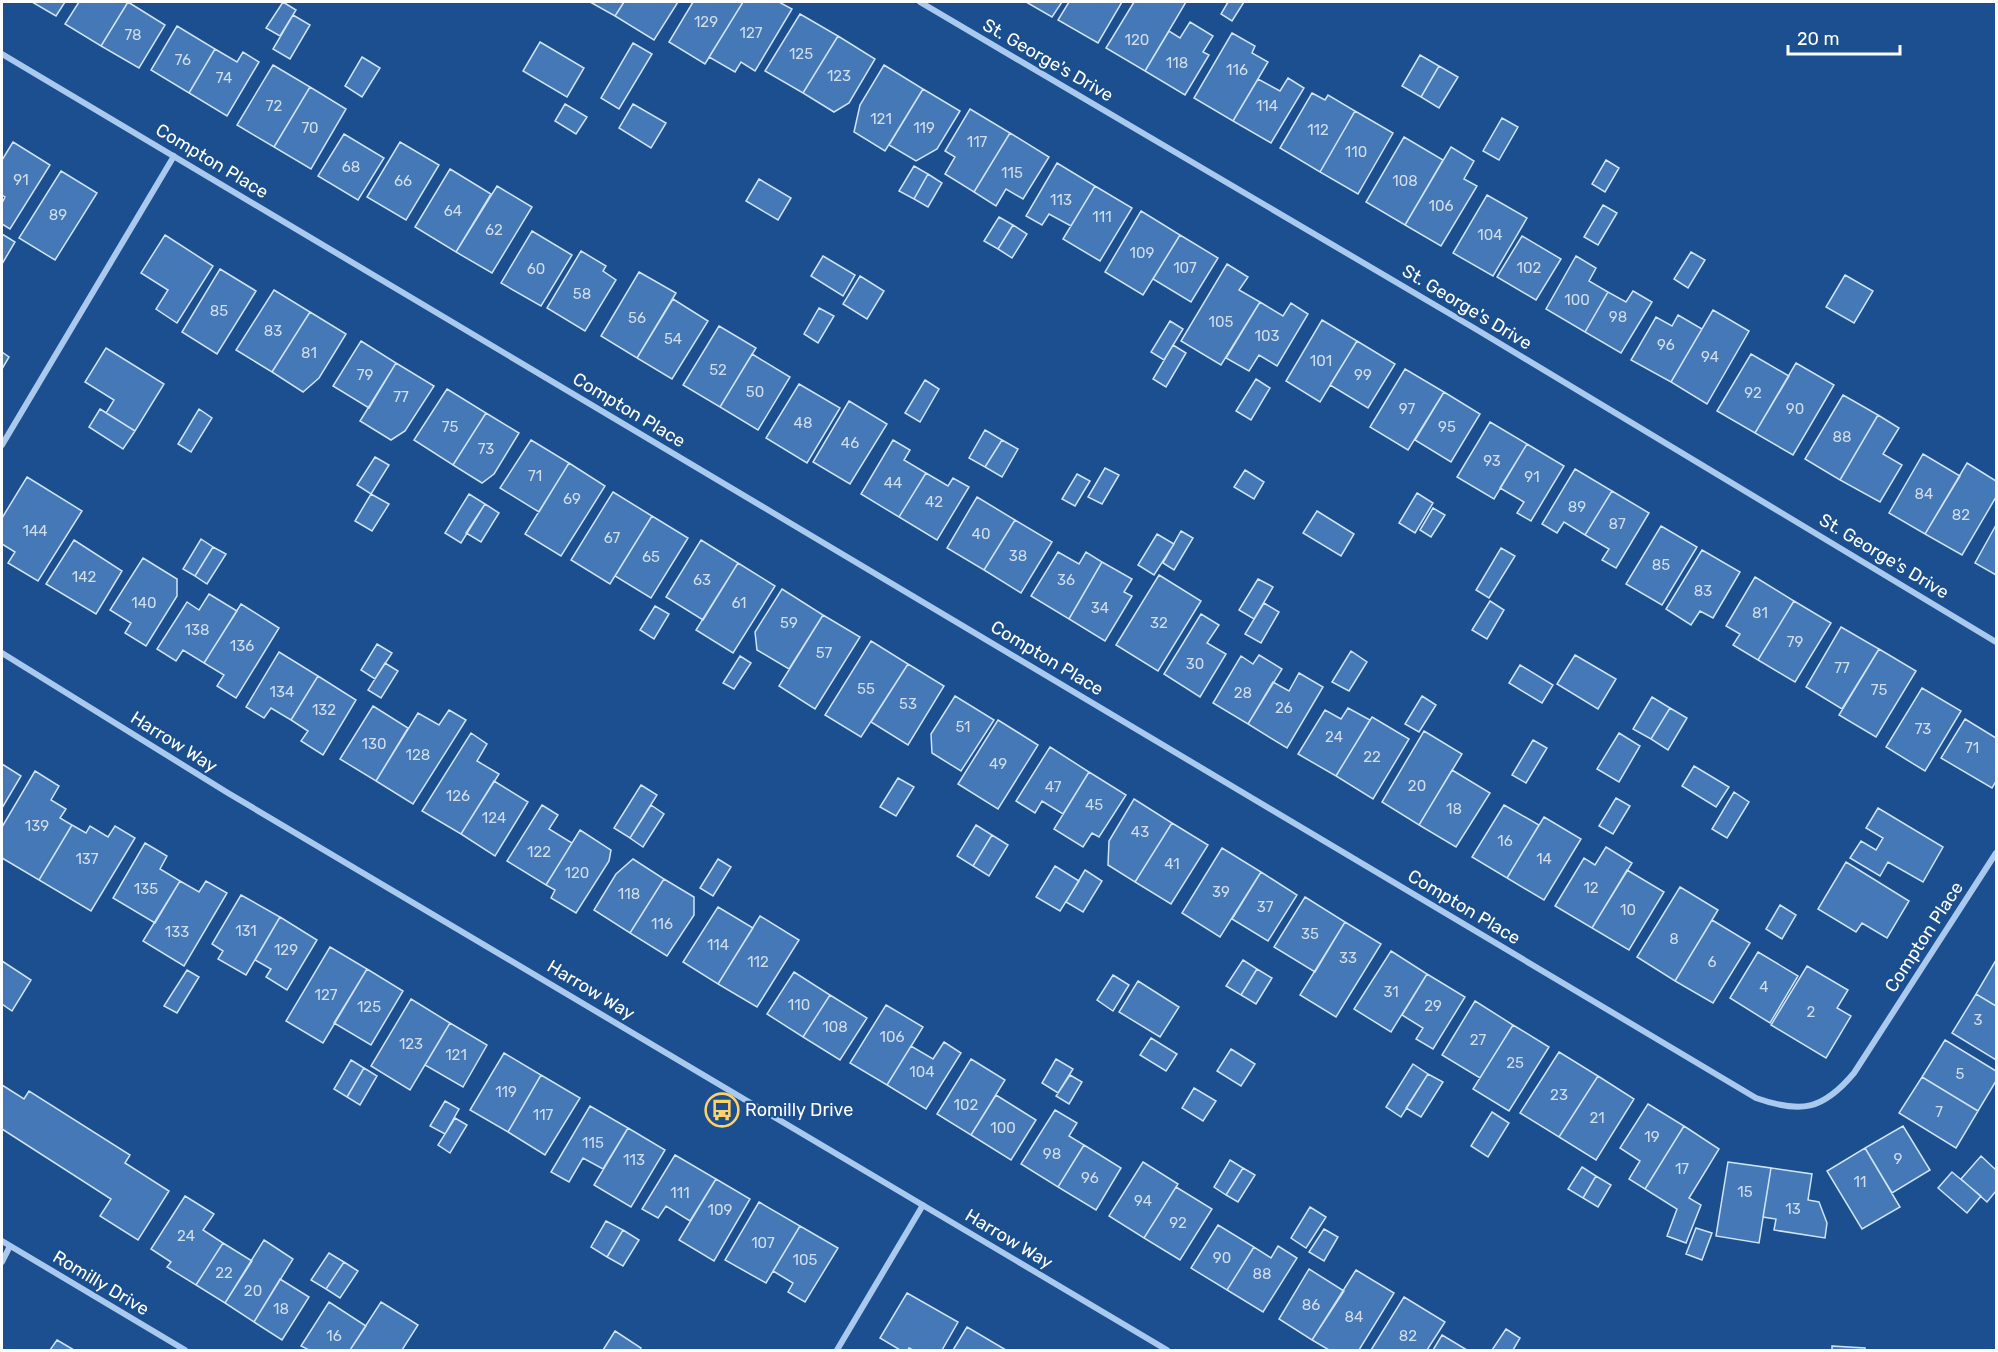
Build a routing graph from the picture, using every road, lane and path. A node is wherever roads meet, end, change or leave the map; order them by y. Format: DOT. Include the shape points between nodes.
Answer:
graph roads {
  1 [pos="920,2"];
  2 [pos="2,54"];
  3 [pos="174,156"];
  4 [pos="2,445"];
  5 [pos="1996,642"];
  6 [pos="2,653"];
  7 [pos="1996,853"];
  8 [pos="923,1205"];
  9 [pos="2,1241"];
  10 [pos="10,1246"];
  11 [pos="2,1262"];
  12 [pos="185,1350"];
  13 [pos="837,1350"];
  14 [pos="1167,1350"];
  1 -- 5 [label="street, St. George's Drive" via="1505,346"];
  2 -- 3 [label="street, Compton Place"];
  3 -- 4 [label="street"];
  3 -- 7 [label="street, Compton Place" via="1756,1098 1788,1108 1804,1106 1841,1089"];
  6 -- 8 [label="street, Harrow Way" via="228,793"];
  8 -- 13 [label="street"];
  8 -- 14 [label="street, Harrow Way"];
  9 -- 10 [label="street, Romilly Drive"];
  10 -- 11 [label="street"];
  10 -- 12 [label="street, Romilly Drive"];
}
